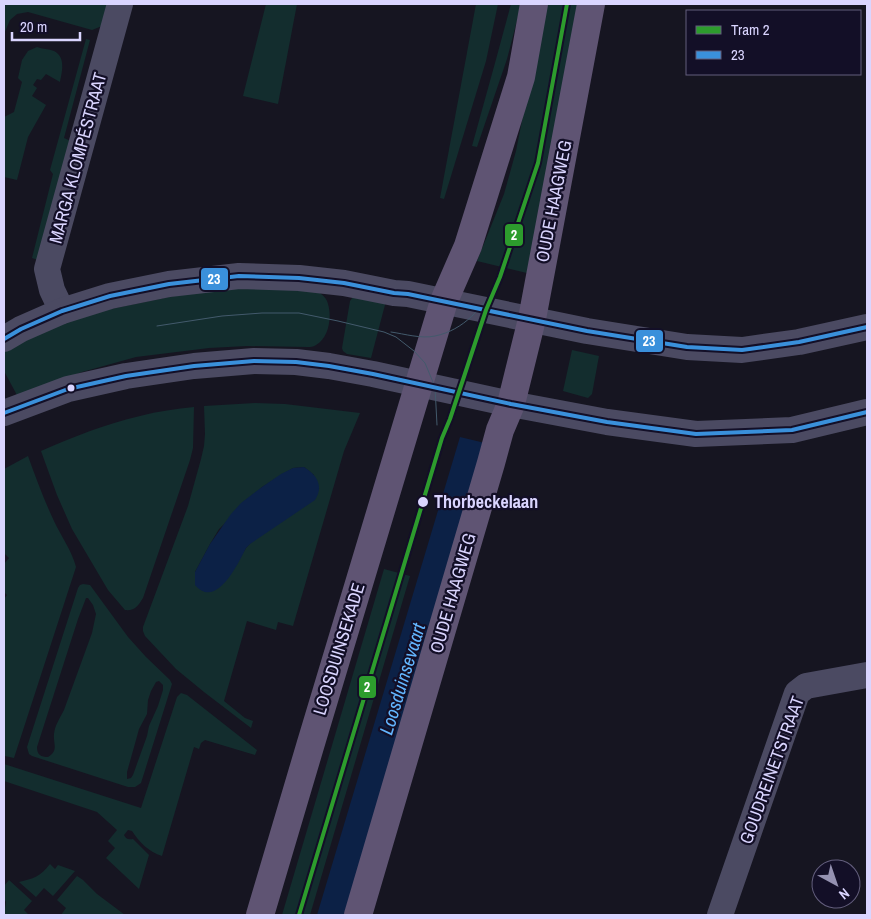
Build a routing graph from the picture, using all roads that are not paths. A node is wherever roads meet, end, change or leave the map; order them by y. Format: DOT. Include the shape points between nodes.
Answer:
graph roads {
  1 [pos="120,4"];
  2 [pos="534,4"];
  3 [pos="591,4"];
  4 [pos="444,301"];
  5 [pos="62,311"];
  6 [pos="532,319"];
  7 [pos="867,327"];
  8 [pos="4,339"];
  9 [pos="418,384"];
  10 [pos="511,404"];
  11 [pos="867,412"];
  12 [pos="4,413"];
  13 [pos="867,674"];
  14 [pos="260,915"];
  15 [pos="358,915"];
  16 [pos="720,915"];
  1 -- 5 [label="street, MARGA KLOMPÉSTRAAT" via="47,270"];
  2 -- 4 [label="main road" via="521,77 468,246"];
  3 -- 6 [label="main road, OUDE HAAGWEG"];
  4 -- 5 [label="street" via="344,283 239,276 169,284 110,296"];
  4 -- 6 [label="street"];
  4 -- 9 [label="main road"];
  5 -- 8 [label="street"];
  6 -- 7 [label="street" via="687,347 742,350"];
  6 -- 10 [label="main road, OUDE HAAGWEG"];
  9 -- 10 [label="street"];
  9 -- 12 [label="street" via="329,366 254,361 126,376 68,389"];
  9 -- 14 [label="main road, LOOSDUINSEKADE"];
  10 -- 11 [label="street" via="696,434 792,430"];
  10 -- 15 [label="main road, OUDE HAAGWEG" via="500,430"];
  13 -- 16 [label="street, GOUDREINETSTRAAT" via="806,686 797,693"];
}
